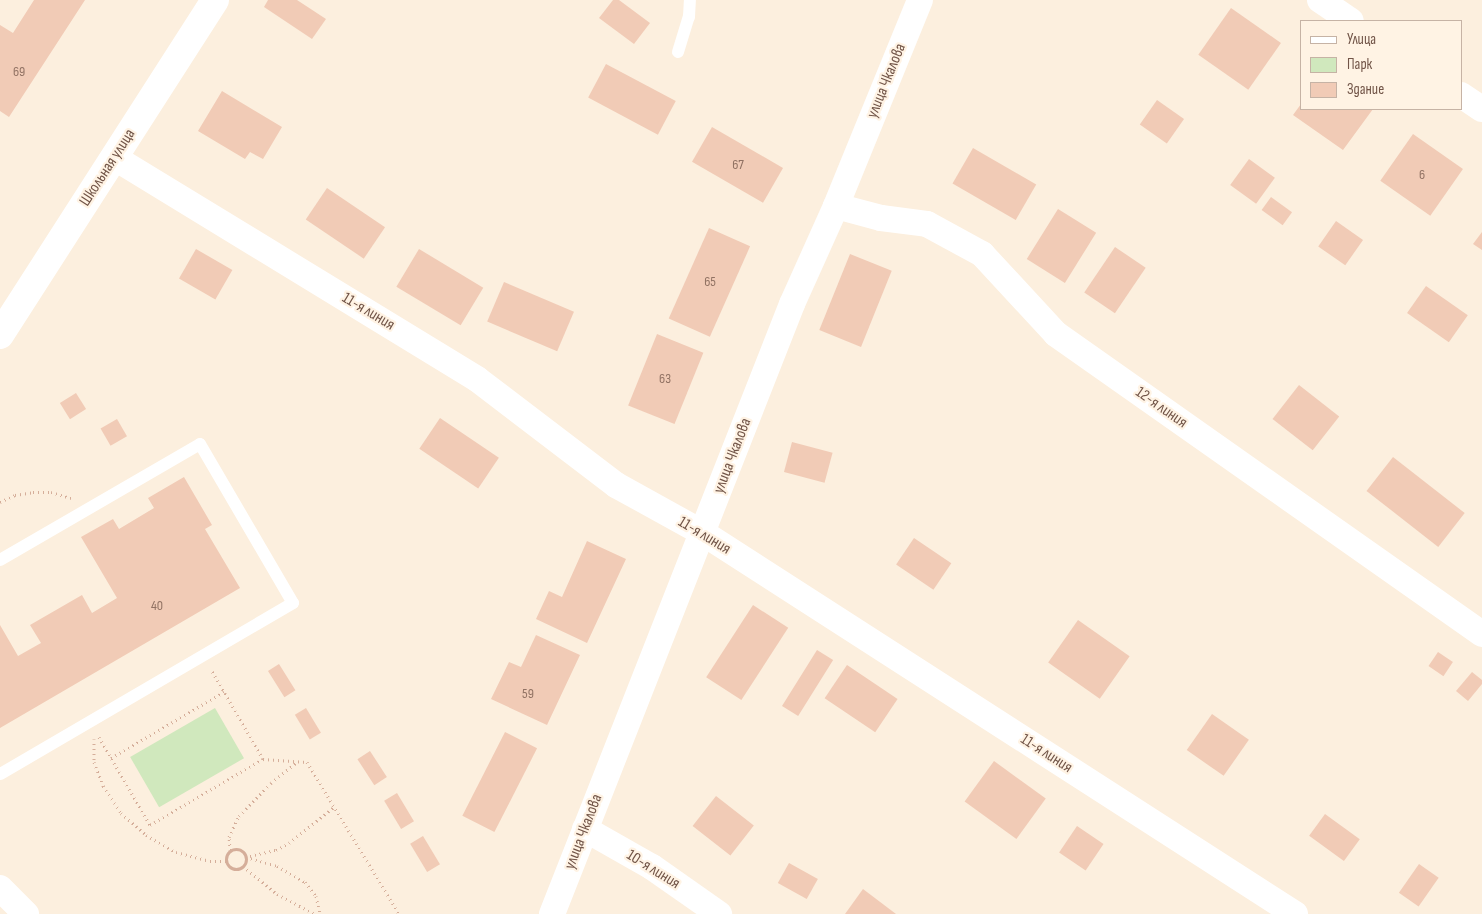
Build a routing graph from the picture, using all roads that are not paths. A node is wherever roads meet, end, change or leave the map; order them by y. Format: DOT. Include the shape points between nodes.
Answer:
graph roads {
  1 [pos="215,0"];
  2 [pos="690,0"];
  3 [pos="920,0"];
  4 [pos="1320,0"];
  5 [pos="1350,20"];
  6 [pos="678,52"];
  7 [pos="1462,96"];
  8 [pos="1482,109"];
  9 [pos="115,158"];
  10 [pos="836,206"];
  11 [pos="0,336"];
  12 [pos="703,534"];
  13 [pos="0,560"];
  14 [pos="1482,634"];
  15 [pos="0,774"];
  16 [pos="585,829"];
  17 [pos="0,888"];
  18 [pos="26,914"];
  19 [pos="552,914"];
  20 [pos="719,914"];
  21 [pos="1295,914"];
  1 -- 9 [label="street, Школьная улица"];
  2 -- 6 [label="lane" via="689,17"];
  3 -- 10 [label="street, улица Чкалова"];
  4 -- 5 [label="street"];
  7 -- 8 [label="street"];
  9 -- 11 [label="street, Школьная улица"];
  9 -- 12 [label="street, 11-я линия" via="478,379 616,485"];
  10 -- 12 [label="street, улица Чкалова" via="792,304"];
  10 -- 14 [label="street, 12-я линия" via="881,218 927,224 982,254 1056,334"];
  12 -- 16 [label="street, улица Чкалова"];
  12 -- 21 [label="street, 11-я линия"];
  13 -- 15 [label="lane" via="200,444 293,603 92,725"];
  16 -- 19 [label="street, улица Чкалова"];
  16 -- 20 [label="street, 10-я линия" via="652,867"];
  17 -- 18 [label="street"];
}
